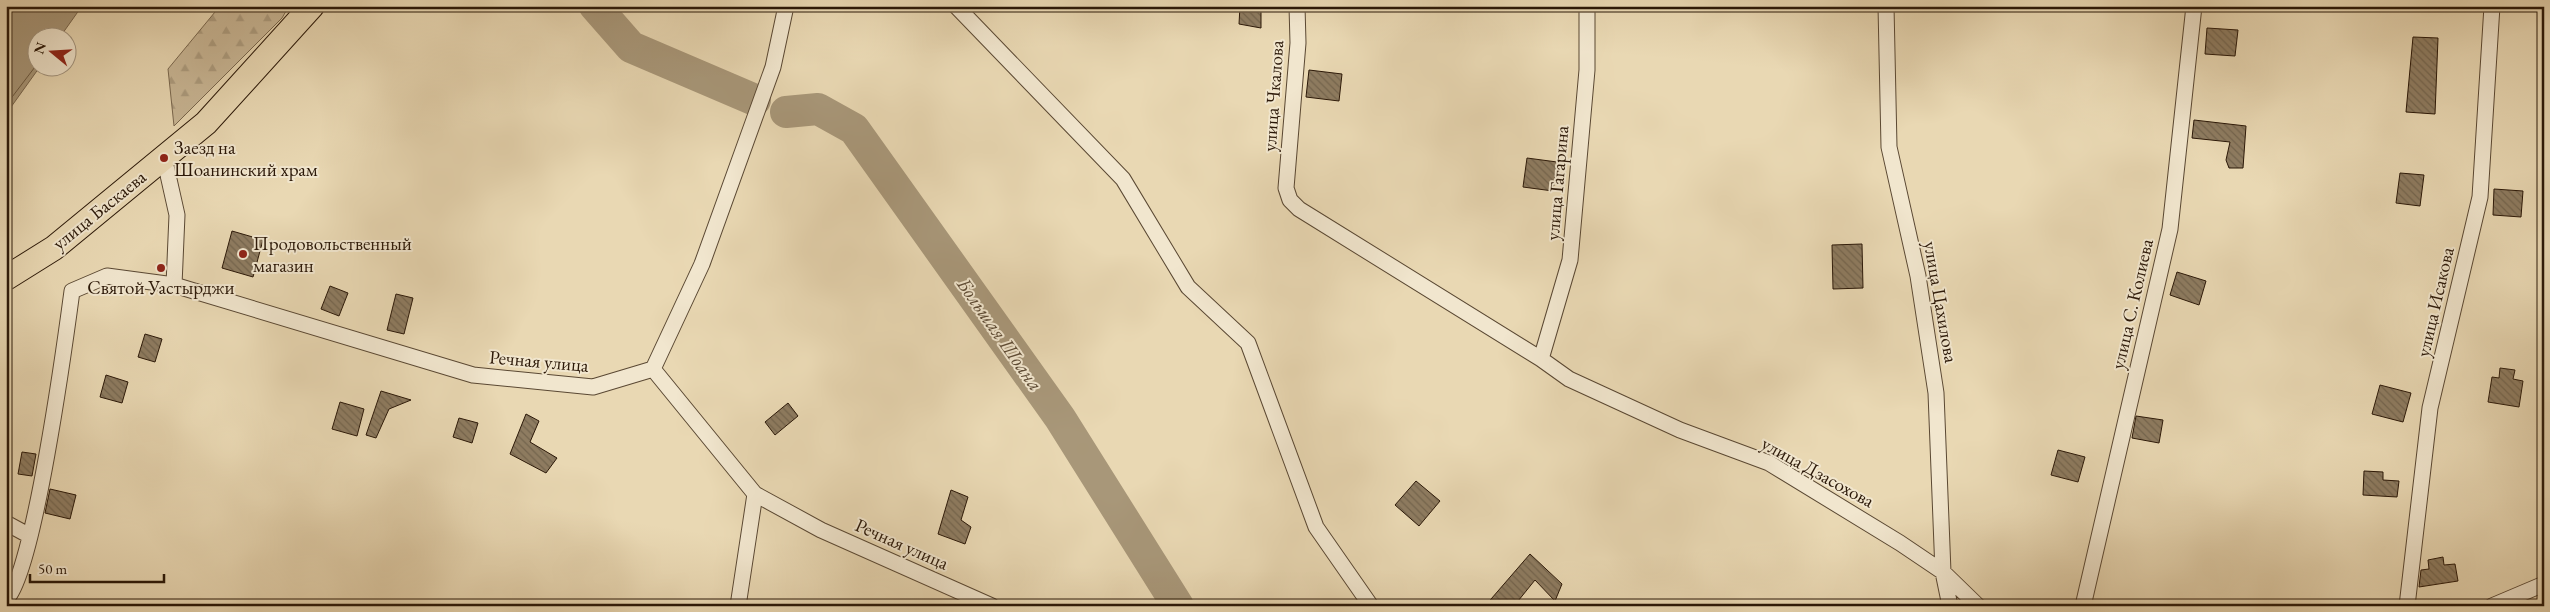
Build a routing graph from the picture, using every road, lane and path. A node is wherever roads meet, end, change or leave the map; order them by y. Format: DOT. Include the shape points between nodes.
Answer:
graph roads {
  1 [pos="312,6"];
  2 [pos="786,6"];
  3 [pos="956,6"];
  4 [pos="1298,6"];
  5 [pos="1587,6"];
  6 [pos="1886,6"];
  7 [pos="2194,6"];
  8 [pos="2492,6"];
  9 [pos="164,157"];
  10 [pos="1286,188"];
  11 [pos="6,278"];
  12 [pos="174,285"];
  13 [pos="1542,359"];
  14 [pos="653,369"];
  15 [pos="755,494"];
  16 [pos="6,523"];
  17 [pos="30,536"];
  18 [pos="1943,572"];
  19 [pos="2544,584"];
  20 [pos="6,599"];
  21 [pos="738,606"];
  22 [pos="992,606"];
  23 [pos="1371,606"];
  24 [pos="1950,606"];
  25 [pos="1978,606"];
  26 [pos="2083,606"];
  27 [pos="2407,606"];
  28 [pos="2492,606"];
  1 -- 9 [label="main road, улица Баскаева" via="206,123"];
  2 -- 14 [label="street" via="773,68 702,264"];
  3 -- 23 [label="street" via="1123,179 1188,287 1248,343 1316,527"];
  4 -- 10 [label="street, улица Чкалова"];
  5 -- 13 [label="street, улица Гагарина" via="1588,70 1570,260"];
  6 -- 18 [label="street, улица Цахилова" via="1888,147 1918,276 1936,393"];
  7 -- 26 [label="street, улица С. Колиева" via="2170,229"];
  8 -- 27 [label="street, улица Исакова" via="2480,197 2430,408"];
  9 -- 11 [label="main road, улица Баскаева" via="54,248"];
  9 -- 12 [label="street" via="177,215"];
  10 -- 13 [label="street, улица Дзасохова" via="1290,200 1299,209"];
  12 -- 14 [label="street, Речная улица" via="473,375 593,387"];
  12 -- 17 [label="street, Речная улица" via="107,276 72,291 56,406"];
  13 -- 18 [label="street, улица Дзасохова" via="1569,379 1671,426 1769,463"];
  14 -- 15 [label="street, Речная улица"];
  15 -- 21 [label="street"];
  15 -- 22 [label="street, Речная улица" via="822,530"];
  16 -- 17 [label="street"];
  17 -- 20 [label="street" via="23,570"];
  18 -- 24 [label="street, улица Цахилова"];
  18 -- 25 [label="street, улица Дзасохова"];
  19 -- 28 [label="street"];
}
